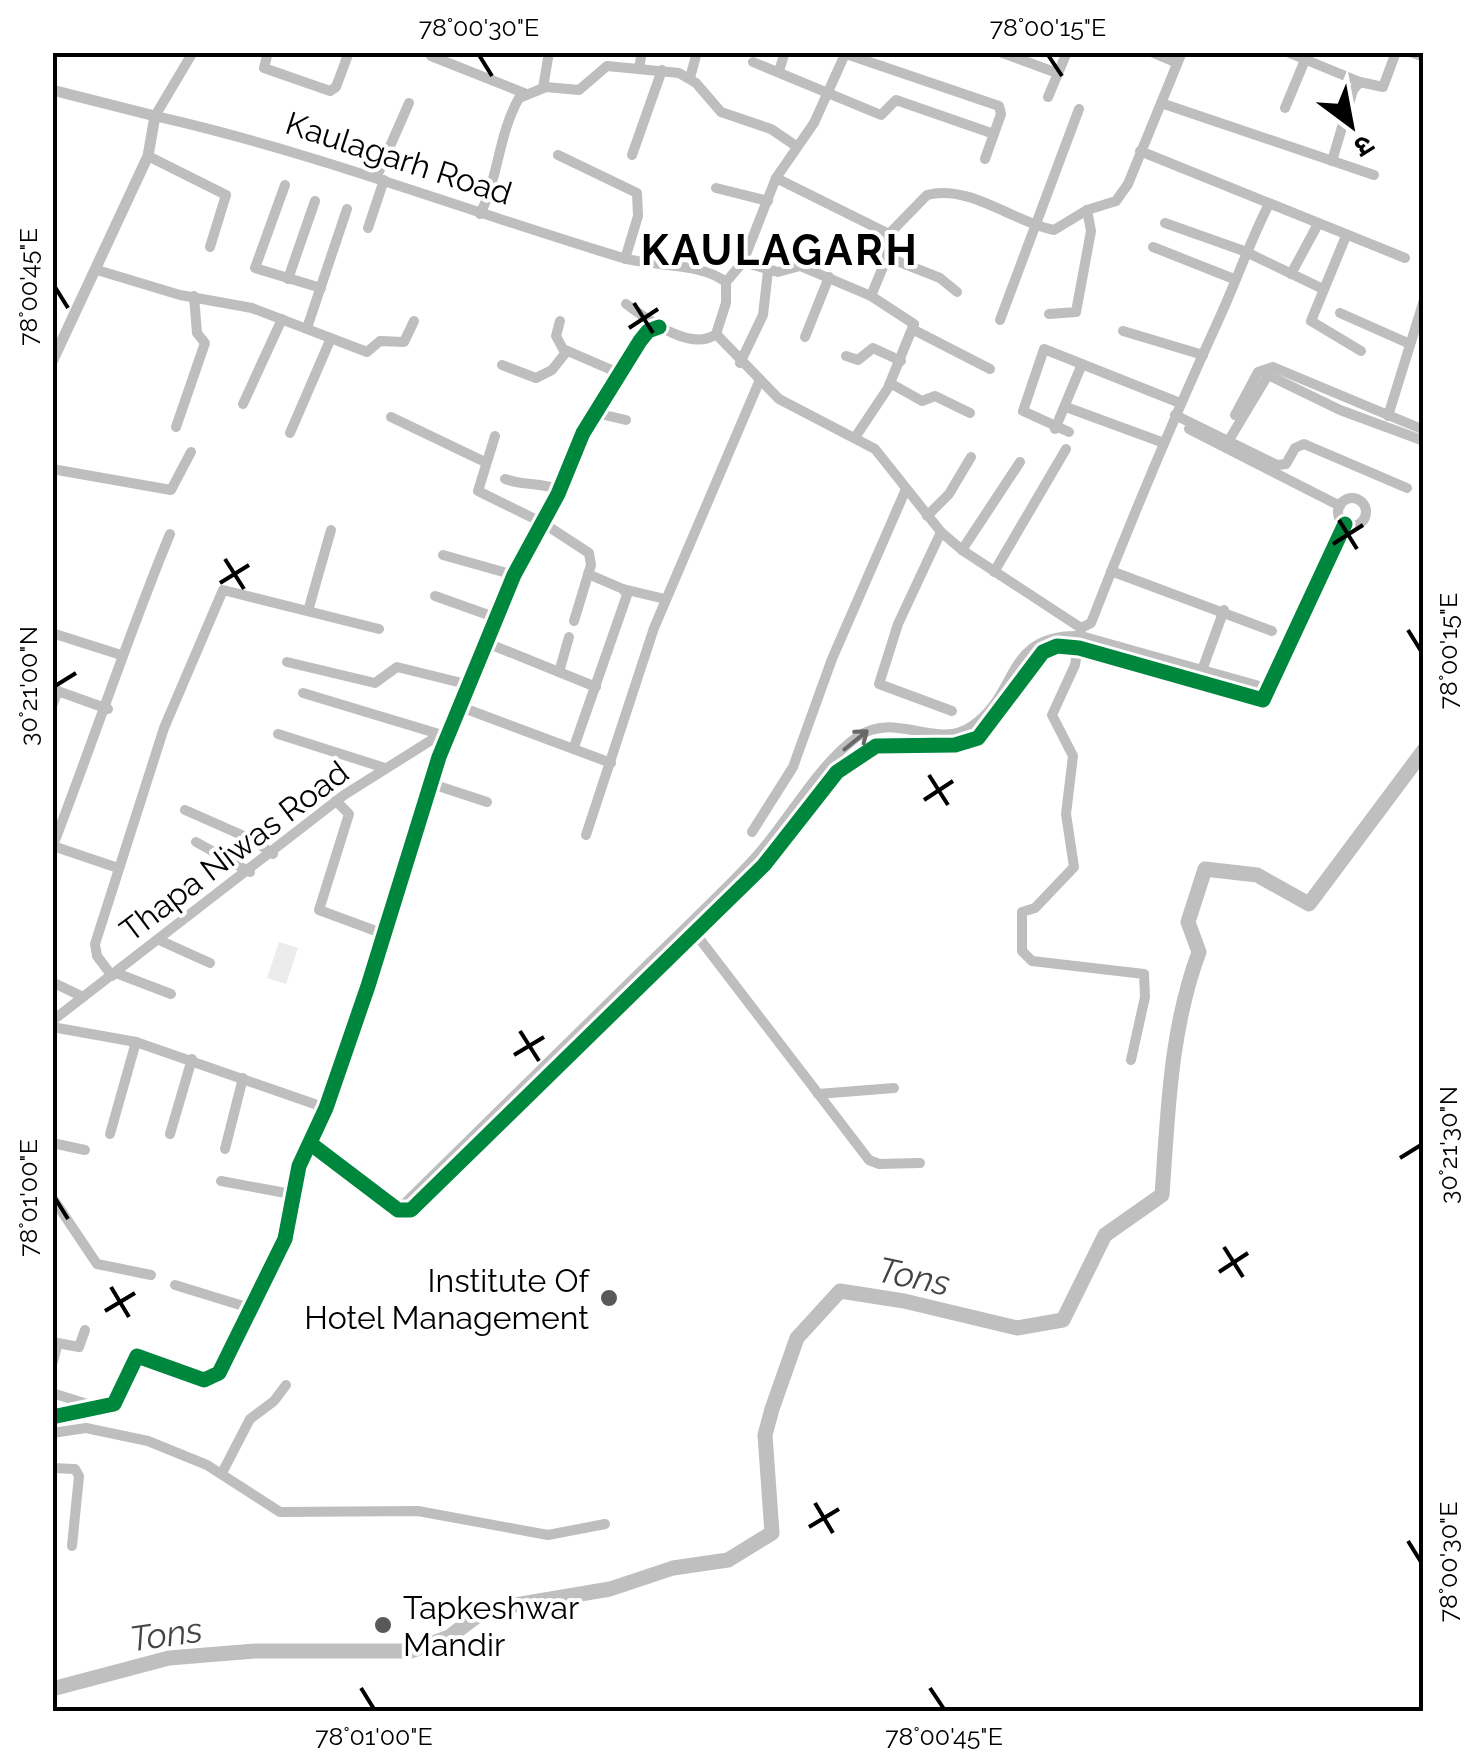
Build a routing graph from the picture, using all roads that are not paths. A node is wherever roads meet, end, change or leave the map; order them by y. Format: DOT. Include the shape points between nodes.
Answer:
graph roads {
  1 [pos="192,52"];
  2 [pos="268,52"];
  3 [pos="348,52"];
  4 [pos="550,52"];
  5 [pos="616,52"];
  6 [pos="642,52"];
  7 [pos="698,52"];
  8 [pos="785,52"];
  9 [pos="1000,52"];
  10 [pos="1067,52"];
  11 [pos="1151,52"];
  12 [pos="1287,52"];
  13 [pos="1396,52"];
  14 [pos="1410,52"];
  15 [pos="846,53"];
  16 [pos="431,56"];
  17 [pos="1424,56"];
  18 [pos="1180,58"];
  19 [pos="1305,60"];
  20 [pos="753,62"];
  21 [pos="613,65"];
  22 [pos="639,68"];
  23 [pos="662,70"];
  24 [pos="779,71"];
  25 [pos="1057,73"];
  26 [pos="690,78"];
  27 [pos="1360,82"];
  28 [pos="544,88"];
  29 [pos="52,90"];
  30 [pos="524,94"];
  31 [pos="829,96"];
  32 [pos="1048,97"];
  33 [pos="409,102"];
  34 [pos="1162,104"];
  35 [pos="1285,108"];
  36 [pos="1079,109"];
  37 [pos="155,116"];
  38 [pos="994,134"];
  39 [pos="796,146"];
  40 [pos="1140,151"];
  41 [pos="558,155"];
  42 [pos="632,155"];
  43 [pos="148,156"];
  44 [pos="985,159"];
  45 [pos="1332,161"];
  46 [pos="1374,176"];
  47 [pos="381,178"];
  48 [pos="776,178"];
  49 [pos="284,185"];
  50 [pos="716,188"];
  51 [pos="314,201"];
  52 [pos="768,201"];
  53 [pos="1269,204"];
  54 [pos="347,209"];
  55 [pos="1087,210"];
  56 [pos="480,214"];
  57 [pos="1165,223"];
  58 [pos="1318,224"];
  59 [pos="1033,226"];
  60 [pos="368,228"];
  61 [pos="889,234"];
  62 [pos="1346,236"];
  63 [pos="210,248"];
  64 [pos="1153,248"];
  65 [pos="1244,252"];
  66 [pos="887,257"];
  67 [pos="625,258"];
  68 [pos="1405,258"];
  69 [pos="743,262"];
  70 [pos="97,270"];
  71 [pos="768,271"];
  72 [pos="1291,274"];
  73 [pos="828,276"];
  74 [pos="288,278"];
  75 [pos="1234,278"];
  76 [pos="726,282"];
  77 [pos="321,288"];
  78 [pos="1322,288"];
  79 [pos="957,292"];
  80 [pos="194,296"];
  81 [pos="871,296"];
  82 [pos="1424,300"];
  83 [pos="626,304"];
  84 [pos="1340,313"];
  85 [pos="1049,314"];
  86 [pos="282,318"];
  87 [pos="1000,320"];
  88 [pos="414,321"];
  89 [pos="560,321"];
  90 [pos="659,327"];
  91 [pos="307,328"];
  92 [pos="914,330"];
  93 [pos="1123,331"];
  94 [pos="716,334"];
  95 [pos="805,337"];
  96 [pos="331,338"];
  97 [pos="1410,344"];
  98 [pos="568,351"];
  99 [pos="1361,352"];
  100 [pos="846,356"];
  101 [pos="1202,356"];
  102 [pos="900,360"];
  103 [pos="52,362"];
  104 [pos="740,363"];
  105 [pos="1082,364"];
  106 [pos="502,365"];
  107 [pos="990,369"];
  108 [pos="621,374"];
  109 [pos="759,382"];
  110 [pos="890,384"];
  111 [pos="1180,403"];
  112 [pos="242,404"];
  113 [pos="1066,408"];
  114 [pos="596,412"];
  115 [pos="970,413"];
  116 [pos="1175,415"];
  117 [pos="1388,416"];
  118 [pos="391,418"];
  119 [pos="626,420"];
  120 [pos="176,427"];
  121 [pos="1188,428"];
  122 [pos="1054,429"];
  123 [pos="1424,430"];
  124 [pos="1069,432"];
  125 [pos="290,434"];
  126 [pos="1228,434"];
  127 [pos="495,436"];
  128 [pos="856,436"];
  129 [pos="1424,441"];
  130 [pos="1164,442"];
  131 [pos="1066,449"];
  132 [pos="191,452"];
  133 [pos="971,457"];
  134 [pos="485,462"];
  135 [pos="1020,462"];
  136 [pos="52,468"];
  137 [pos="505,479"];
  138 [pos="1407,488"];
  139 [pos="906,489"];
  140 [pos="560,490"];
  141 [pos="1340,506"];
  142 [pos="927,516"];
  143 [pos="543,523"];
  144 [pos="1344,524"];
  145 [pos="331,530"];
  146 [pos="940,532"];
  147 [pos="170,534"];
  148 [pos="962,550"];
  149 [pos="442,555"];
  150 [pos="1111,571"];
  151 [pos="994,572"];
  152 [pos="588,574"];
  153 [pos="514,575"];
  154 [pos="623,589"];
  155 [pos="435,596"];
  156 [pos="666,599"];
  157 [pos="1224,610"];
  158 [pos="308,611"];
  159 [pos="497,618"];
  160 [pos="574,621"];
  161 [pos="379,629"];
  162 [pos="1272,630"];
  163 [pos="52,633"];
  164 [pos="1080,637"];
  165 [pos="569,638"];
  166 [pos="487,643"];
  167 [pos="120,655"];
  168 [pos="287,662"];
  169 [pos="559,672"];
  170 [pos="1201,673"];
  171 [pos="470,685"];
  172 [pos="596,687"];
  173 [pos="55,690"];
  174 [pos="1270,690"];
  175 [pos="302,693"];
  176 [pos="52,706"];
  177 [pos="461,707"];
  178 [pos="108,709"];
  179 [pos="952,711"];
  180 [pos="450,729"];
  181 [pos="278,734"];
  182 [pos="438,734"];
  183 [pos="574,747"];
  184 [pos="612,763"];
  185 [pos="385,768"];
  186 [pos="429,783"];
  187 [pos="336,801"];
  188 [pos="487,802"];
  189 [pos="185,810"];
  190 [pos="752,832"];
  191 [pos="586,835"];
  192 [pos="196,842"];
  193 [pos="53,847"];
  194 [pos="273,854"];
  195 [pos="118,868"];
  196 [pos="250,872"];
  197 [pos="692,928"];
  198 [pos="384,934"];
  199 [pos="159,940"];
  200 [pos="210,963"];
  201 [pos="114,974"];
  202 [pos="52,982"];
  203 [pos="171,994"];
  204 [pos="83,998"];
  205 [pos="52,1024"];
  206 [pos="136,1042"];
  207 [pos="192,1059"];
  208 [pos="1130,1060"];
  209 [pos="243,1078"];
  210 [pos="894,1088"];
  211 [pos="818,1094"];
  212 [pos="326,1108"];
  213 [pos="483,1133"];
  214 [pos="110,1134"];
  215 [pos="170,1134"];
  216 [pos="52,1143"];
  217 [pos="311,1144"];
  218 [pos="225,1149"];
  219 [pos="85,1150"];
  220 [pos="920,1163"];
  221 [pos="221,1181"];
  222 [pos="292,1194"];
  223 [pos="52,1197"];
  224 [pos="398,1210"];
  225 [pos="152,1274"];
  226 [pos="176,1285"];
  227 [pos="253,1310"];
  228 [pos="86,1330"];
  229 [pos="55,1342"];
  230 [pos="52,1365"];
  231 [pos="286,1385"];
  232 [pos="52,1393"];
  233 [pos="96,1406"];
  234 [pos="52,1417"];
  235 [pos="52,1433"];
  236 [pos="52,1468"];
  237 [pos="222,1473"];
  238 [pos="605,1524"];
  239 [pos="72,1546"];
  1 -- 37 [label="street"];
  2 -- 3 [label="street" via="264,68 330,91"];
  4 -- 28 [label="street"];
  5 -- 21 [label="street"];
  6 -- 22 [label="street"];
  7 -- 26 [label="street"];
  8 -- 24 [label="street"];
  9 -- 25 [label="street"];
  10 -- 25 [label="street"];
  11 -- 18 [label="street"];
  12 -- 19 [label="street"];
  13 -- 27 [label="street" via="1382,87"];
  14 -- 17 [label="street"];
  15 -- 31 [label="street"];
  15 -- 38 [label="street" via="996,104 1002,114"];
  16 -- 30 [label="street"];
  18 -- 34 [label="street"];
  19 -- 27 [label="street"];
  19 -- 35 [label="street"];
  20 -- 24 [label="street"];
  21 -- 22 [label="street"];
  21 -- 28 [label="street" via="580,90"];
  22 -- 23 [label="street"];
  23 -- 26 [label="street"];
  23 -- 42 [label="street"];
  24 -- 31 [label="street"];
  25 -- 32 [label="street"];
  26 -- 39 [label="street" via="721,112 771,129"];
  27 -- 45 [label="street"];
  28 -- 30 [label="street"];
  29 -- 37 [label="street, Kaulagarh Road"];
  30 -- 56 [label="street"];
  31 -- 38 [label="street" via="884,115 896,100"];
  31 -- 39 [label="street"];
  33 -- 47 [label="street"];
  34 -- 40 [label="street"];
  34 -- 45 [label="street"];
  36 -- 59 [label="street"];
  37 -- 43 [label="street"];
  37 -- 47 [label="street, Kaulagarh Road"];
  38 -- 44 [label="street"];
  39 -- 48 [label="street"];
  40 -- 53 [label="street"];
  40 -- 55 [label="street" via="1116,200"];
  41 -- 67 [label="street" via="638,193"];
  43 -- 63 [label="street" via="226,195"];
  43 -- 70 [label="street"];
  45 -- 46 [label="street"];
  47 -- 56 [label="street, Kaulagarh Road"];
  47 -- 60 [label="street"];
  48 -- 52 [label="street"];
  48 -- 61 [label="street"];
  49 -- 74 [label="street" via="255,268"];
  50 -- 52 [label="street"];
  51 -- 74 [label="street"];
  52 -- 69 [label="street"];
  53 -- 58 [label="street"];
  53 -- 65 [label="street"];
  54 -- 77 [label="street"];
  55 -- 59 [label="street" via="1059,230"];
  55 -- 85 [label="street" via="1092,231 1076,312"];
  56 -- 67 [label="street, Kaulagarh Road"];
  57 -- 65 [label="street"];
  58 -- 62 [label="street"];
  58 -- 72 [label="street"];
  59 -- 61 [label="street" via="940,192 921,198"];
  59 -- 87 [label="street"];
  61 -- 66 [label="street"];
  62 -- 68 [label="street"];
  62 -- 78 [label="street"];
  64 -- 75 [label="street"];
  65 -- 72 [label="street"];
  65 -- 75 [label="street"];
  66 -- 79 [label="street"];
  66 -- 81 [label="street"];
  67 -- 76 [label="street, Kaulagarh Road"];
  69 -- 71 [label="street"];
  69 -- 76 [label="street"];
  70 -- 80 [label="street"];
  70 -- 103 [label="street"];
  71 -- 73 [label="street" via="800,266"];
  71 -- 104 [label="street" via="763,315"];
  72 -- 78 [label="street"];
  73 -- 81 [label="street"];
  73 -- 95 [label="street"];
  74 -- 77 [label="street"];
  75 -- 101 [label="street"];
  76 -- 94 [label="street"];
  77 -- 91 [label="street"];
  78 -- 99 [label="street" via="1311,321"];
  80 -- 86 [label="street"];
  80 -- 120 [label="street" via="204,343"];
  81 -- 92 [label="street" via="910,319"];
  82 -- 97 [label="street"];
  83 -- 90 [label="street"];
  84 -- 97 [label="street"];
  86 -- 91 [label="street"];
  86 -- 112 [label="street"];
  88 -- 96 [label="street" via="404,342 380,341 367,352"];
  89 -- 98 [label="street" via="556,340"];
  90 -- 94 [label="street" via="700,340"];
  90 -- 108 [label="street" via="648,331"];
  91 -- 96 [label="street"];
  92 -- 102 [label="street"];
  92 -- 107 [label="street"];
  93 -- 101 [label="street"];
  94 -- 104 [label="street"];
  96 -- 125 [label="street"];
  97 -- 117 [label="street"];
  98 -- 106 [label="street" via="536,378"];
  98 -- 108 [label="street"];
  100 -- 102 [label="street" via="858,360 876,348"];
  101 -- 111 [label="street"];
  102 -- 110 [label="street"];
  104 -- 109 [label="street"];
  105 -- 111 [label="street"];
  105 -- 113 [label="street"];
  105 -- 122 [label="street" via="1041,352 1023,411"];
  108 -- 114 [label="street"];
  109 -- 128 [label="street" via="789,405"];
  109 -- 156 [label="street"];
  110 -- 115 [label="street" via="922,401 936,396"];
  110 -- 128 [label="street"];
  111 -- 116 [label="street"];
  113 -- 122 [label="street"];
  113 -- 130 [label="street"];
  114 -- 119 [label="street"];
  114 -- 140 [label="street"];
  116 -- 126 [label="street"];
  116 -- 130 [label="street"];
  117 -- 123 [label="street"];
  117 -- 126 [label="street" via="1288,371 1263,368"];
  118 -- 134 [label="street"];
  121 -- 141 [label="street"];
  122 -- 124 [label="street"];
  126 -- 129 [label="street" via="1268,375"];
  126 -- 138 [label="street" via="1282,466 1296,448 1312,446"];
  127 -- 134 [label="street"];
  128 -- 139 [label="street"];
  130 -- 150 [label="street"];
  131 -- 151 [label="street"];
  132 -- 136 [label="street" via="171,490"];
  133 -- 142 [label="street"];
  134 -- 143 [label="street" via="478,491"];
  135 -- 148 [label="street"];
  137 -- 140 [label="street"];
  139 -- 142 [label="street"];
  139 -- 190 [label="street" via="832,659 794,767"];
  140 -- 143 [label="street"];
  141 -- 144 [label="street"];
  141 -- 144 [label="street" via="1353,498 1365,507 1362,522"];
  142 -- 146 [label="street"];
  143 -- 152 [label="street" via="587,550"];
  143 -- 153 [label="street"];
  144 -- 174 [label="street"];
  145 -- 158 [label="street"];
  146 -- 148 [label="street"];
  146 -- 179 [label="street" via="878,684"];
  147 -- 167 [label="street"];
  148 -- 151 [label="street"];
  149 -- 153 [label="street"];
  150 -- 157 [label="street"];
  150 -- 164 [label="street"];
  151 -- 164 [label="street"];
  152 -- 154 [label="street"];
  152 -- 160 [label="street"];
  153 -- 159 [label="street"];
  154 -- 156 [label="street"];
  154 -- 172 [label="street" via="623,612"];
  155 -- 159 [label="street"];
  156 -- 184 [label="street"];
  157 -- 162 [label="street"];
  157 -- 170 [label="street"];
  158 -- 161 [label="street"];
  158 -- 195 [label="street" via="223,590 164,728"];
  159 -- 166 [label="street"];
  163 -- 167 [label="street"];
  164 -- 170 [label="street"];
  164 -- 174 [label="street" via="1261,700"];
  164 -- 197 [label="street" via="1043,652 978,738 955,746 886,743 860,753 837,772 764,865"];
  197 -- 164 [label="street, one-way" via="852,741 884,725 962,733 978,723 1037,643 1055,635"];
  164 -- 208 [label="street" via="1052,715 1073,756 1066,814 1074,867 1022,912 1022,951 1032,961 1144,974"];
  165 -- 169 [label="street"];
  166 -- 169 [label="street"];
  166 -- 171 [label="street"];
  167 -- 178 [label="street"];
  168 -- 171 [label="street" via="374,682 397,667"];
  169 -- 172 [label="street"];
  170 -- 174 [label="street"];
  171 -- 177 [label="street"];
  172 -- 183 [label="street"];
  173 -- 176 [label="street"];
  173 -- 178 [label="street"];
  175 -- 182 [label="street"];
  177 -- 180 [label="street"];
  177 -- 183 [label="street"];
  178 -- 193 [label="street"];
  180 -- 182 [label="street, Thapa Niwas Road"];
  180 -- 186 [label="street"];
  181 -- 185 [label="street"];
  182 -- 185 [label="street, Thapa Niwas Road"];
  183 -- 184 [label="street"];
  184 -- 191 [label="street"];
  185 -- 187 [label="street, Thapa Niwas Road"];
  186 -- 188 [label="street"];
  186 -- 198 [label="street"];
  187 -- 194 [label="street, Thapa Niwas Road"];
  187 -- 198 [label="street" via="349,814 319,910"];
  189 -- 194 [label="street"];
  192 -- 196 [label="street"];
  193 -- 195 [label="street"];
  194 -- 196 [label="street, Thapa Niwas Road"];
  195 -- 201 [label="street" via="95,947"];
  196 -- 199 [label="street, Thapa Niwas Road"];
  197 -- 211 [label="street"];
  197 -- 213 [label="street"];
  198 -- 212 [label="street"];
  199 -- 200 [label="street"];
  199 -- 201 [label="street, Thapa Niwas Road"];
  201 -- 203 [label="street"];
  201 -- 204 [label="street, Thapa Niwas Road"];
  202 -- 204 [label="street"];
  204 -- 205 [label="street, Thapa Niwas Road"];
  205 -- 206 [label="street"];
  206 -- 207 [label="street"];
  206 -- 214 [label="street"];
  207 -- 209 [label="street"];
  207 -- 215 [label="street"];
  209 -- 212 [label="street"];
  209 -- 218 [label="street"];
  210 -- 211 [label="street"];
  211 -- 220 [label="street" via="869,1160"];
  212 -- 217 [label="street"];
  213 -- 224 [label="street"];
  213 -- 224 [label="street" via="412,1210"];
  216 -- 219 [label="street"];
  217 -- 222 [label="street"];
  217 -- 224 [label="street"];
  221 -- 222 [label="street"];
  222 -- 227 [label="street" via="285,1239"];
  223 -- 225 [label="street" via="97,1264"];
  226 -- 227 [label="street"];
  227 -- 233 [label="street" via="215,1378 137,1356 116,1402"];
  228 -- 229 [label="street" via="79,1347"];
  229 -- 230 [label="street"];
  231 -- 237 [label="street" via="250,1420"];
  232 -- 233 [label="street"];
  233 -- 234 [label="street"];
  235 -- 237 [label="street" via="115,1432"];
  236 -- 239 [label="street" via="74,1469 79,1476"];
  237 -- 238 [label="street" via="280,1512 418,1511 548,1535"];
}
